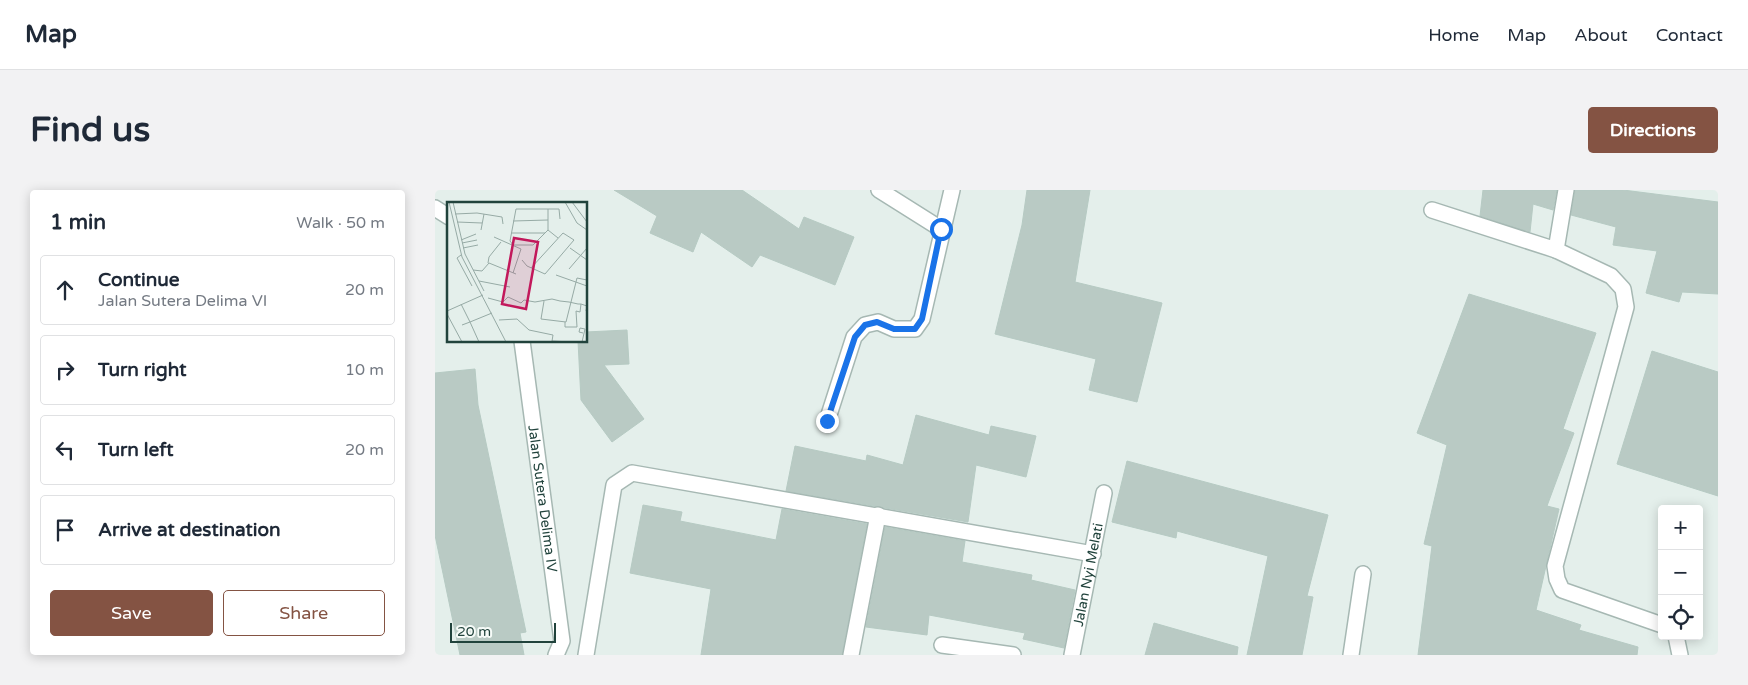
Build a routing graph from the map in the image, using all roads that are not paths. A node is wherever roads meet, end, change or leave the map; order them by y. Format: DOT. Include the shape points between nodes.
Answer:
graph roads {
  1 [pos="879,190"];
  2 [pos="952,190"];
  3 [pos="1566,190"];
  4 [pos="435,208"];
  5 [pos="1432,210"];
  6 [pos="447,215"];
  7 [pos="941,229"];
  8 [pos="1556,250"];
  9 [pos="521,342"];
  10 [pos="827,421"];
  11 [pos="1104,494"];
  12 [pos="878,515"];
  13 [pos="1093,554"];
  14 [pos="1363,574"];
  15 [pos="1658,624"];
  16 [pos="1677,640"];
  17 [pos="942,645"];
  18 [pos="556,655"];
  19 [pos="586,655"];
  20 [pos="851,655"];
  21 [pos="1013,655"];
  22 [pos="1072,655"];
  23 [pos="1351,655"];
  24 [pos="1680,655"];
  1 -- 7 [label="street"];
  2 -- 7 [label="street"];
  3 -- 8 [label="street"];
  4 -- 6 [label="street"];
  5 -- 8 [label="street"];
  7 -- 10 [label="street" via="922,319 915,329 907,330 877,322 865,325 855,337"];
  8 -- 15 [label="street" via="1611,276 1623,289 1627,307 1555,566 1557,579 1562,590"];
  9 -- 18 [label="street, Jalan Sutera Delima IV" via="562,641"];
  11 -- 13 [label="street, Jalan Nyi Melati"];
  12 -- 13 [label="street"];
  12 -- 19 [label="street" via="632,473 623,477 614,485"];
  12 -- 20 [label="street"];
  13 -- 22 [label="street, Jalan Nyi Melati"];
  14 -- 23 [label="street"];
  16 -- 24 [label="street"];
  17 -- 21 [label="street"];
}
